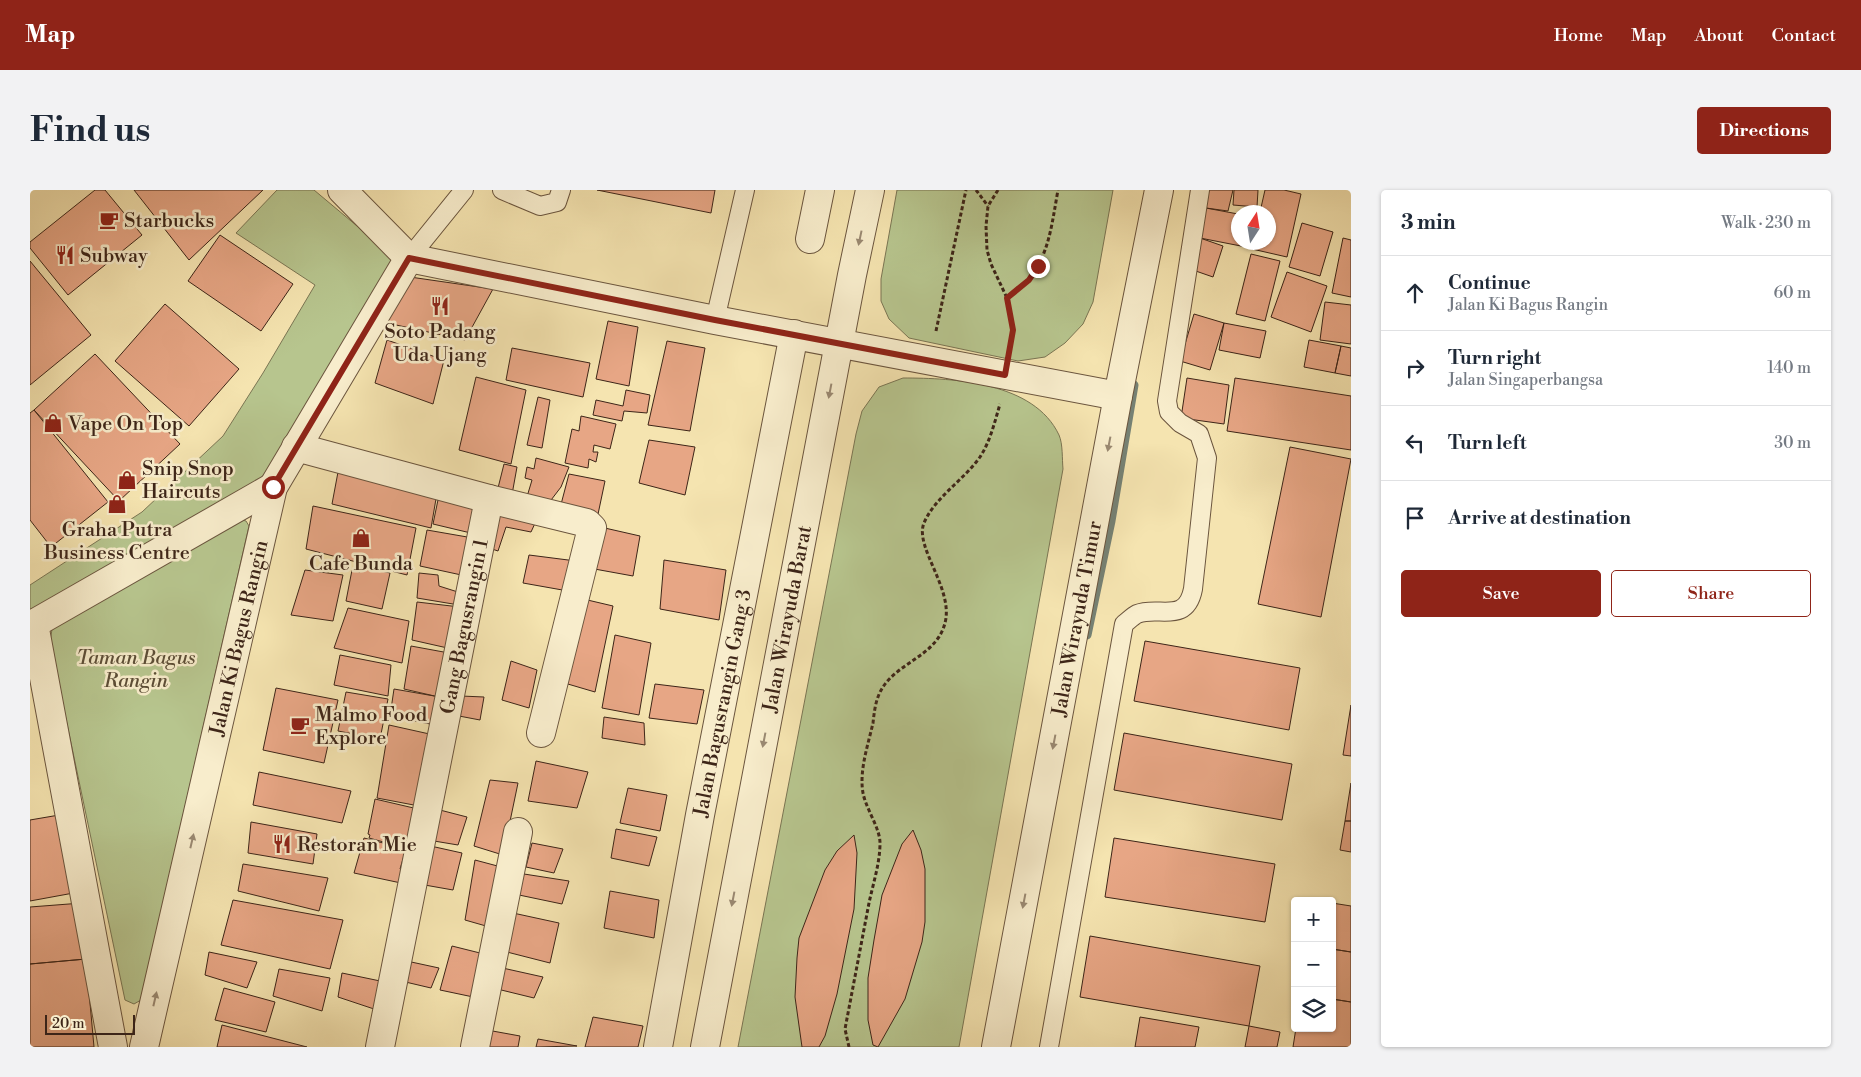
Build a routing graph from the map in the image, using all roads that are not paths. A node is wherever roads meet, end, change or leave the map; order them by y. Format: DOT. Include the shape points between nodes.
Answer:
graph roads {
  1 [pos="342,190"];
  2 [pos="464,190"];
  3 [pos="502,190"];
  4 [pos="561,190"];
  5 [pos="745,190"];
  6 [pos="820,190"];
  7 [pos="870,190"];
  8 [pos="1159,190"];
  9 [pos="1200,190"];
  10 [pos="810,239"];
  11 [pos="409,258"];
  12 [pos="715,320"];
  13 [pos="839,343"];
  14 [pos="792,347"];
  15 [pos="1118,396"];
  16 [pos="296,447"];
  17 [pos="273,487"];
  18 [pos="489,500"];
  19 [pos="32,625"];
  20 [pos="541,733"];
  21 [pos="518,832"];
  22 [pos="114,1047"];
  23 [pos="144,1047"];
  24 [pos="380,1047"];
  25 [pos="475,1047"];
  26 [pos="658,1047"];
  27 [pos="705,1047"];
  28 [pos="996,1047"];
  29 [pos="1050,1047"];
  1 -- 11 [label="street"];
  2 -- 11 [label="lane"];
  3 -- 4 [label="lane" via="540,206 557,202"];
  5 -- 12 [label="lane"];
  6 -- 10 [label="street"];
  7 -- 13 [label="street, Jalan Wirayuda Barat, one-way"];
  8 -- 15 [label="street, Jalan Wirayuda Timur"];
  9 -- 29 [label="lane" via="1167,400 1169,412 1199,434 1207,458 1193,589 1191,600 1178,610 1137,614 1124,624"];
  11 -- 12 [label="street"];
  11 -- 16 [label="street, Jalan Ki Bagus Rangin"];
  12 -- 14 [label="street"];
  13 -- 14 [label="street"];
  13 -- 15 [label="street"];
  13 -- 27 [label="street, Jalan Wirayuda Barat, one-way"];
  14 -- 26 [label="street, Jalan Bagusrangin Gang 3"];
  15 -- 28 [label="street, Jalan Wirayuda Timur, one-way"];
  16 -- 17 [label="street, Jalan Ki Bagus Rangin"];
  16 -- 18 [label="street"];
  17 -- 19 [label="street"];
  23 -- 17 [label="street, Jalan Ki Bagus Rangin, one-way"];
  18 -- 20 [label="street" via="587,523 592,528"];
  18 -- 24 [label="street, Gang Bagusrangin 1"];
  19 -- 22 [label="street"];
  21 -- 25 [label="street"];
}
